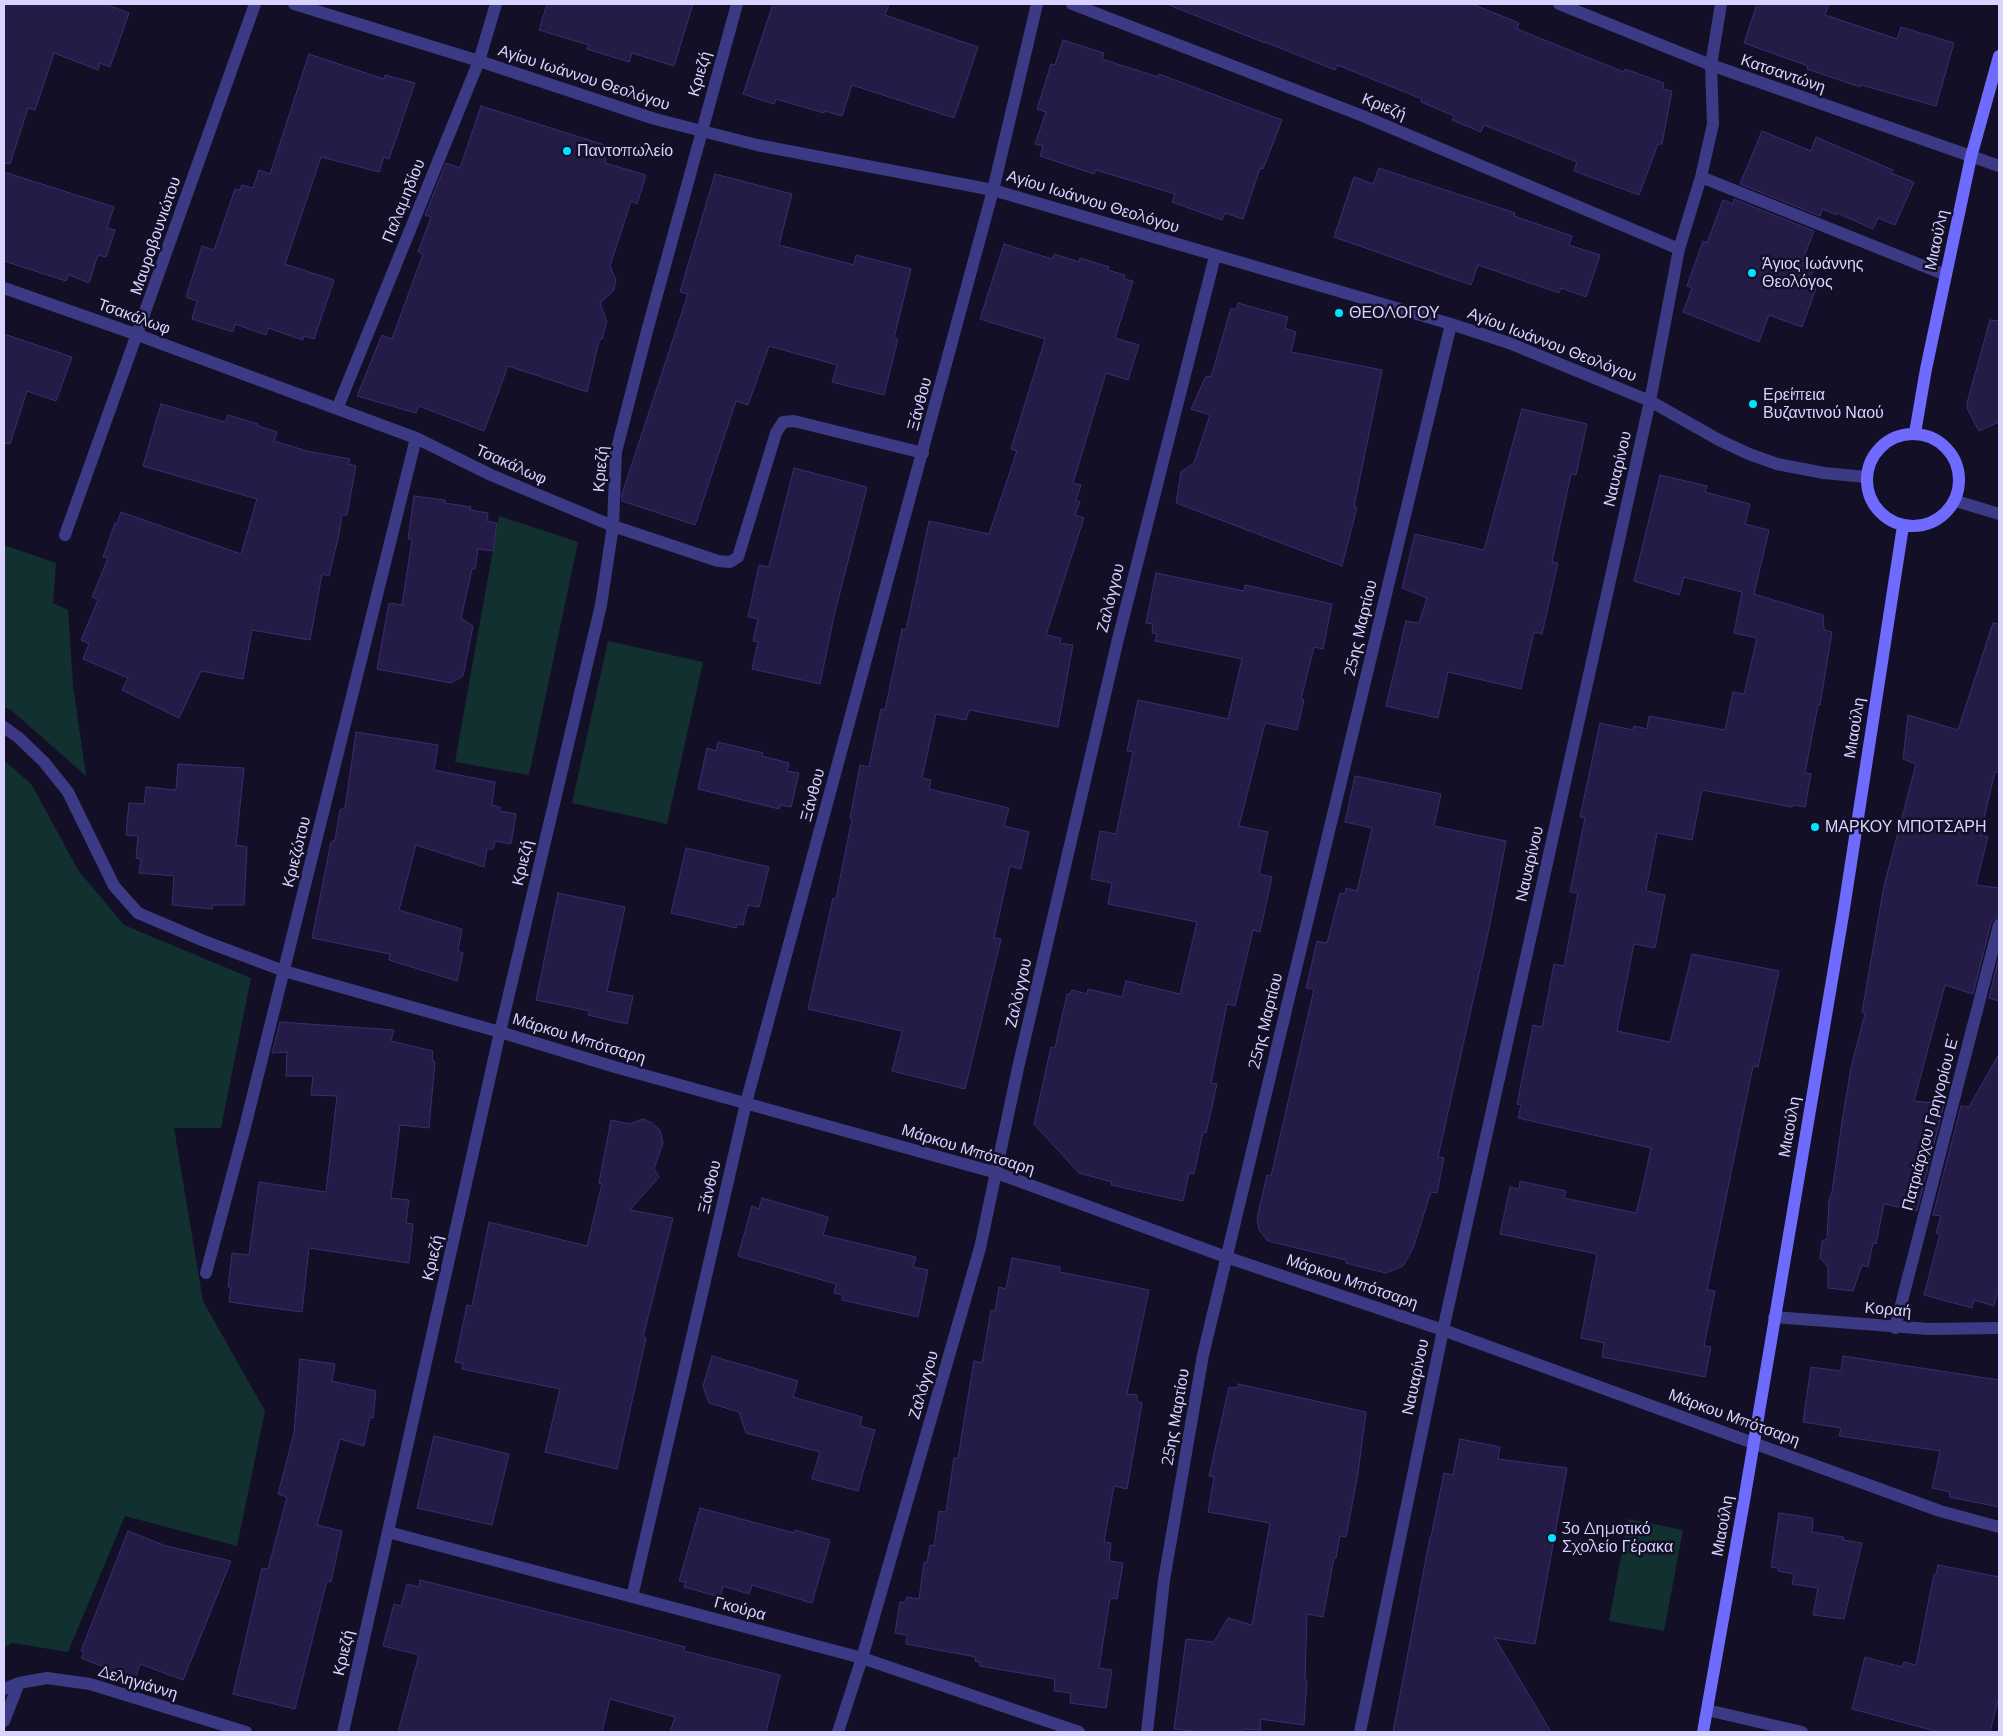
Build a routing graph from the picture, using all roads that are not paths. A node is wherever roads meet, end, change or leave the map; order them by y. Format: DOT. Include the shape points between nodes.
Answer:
graph roads {
  1 [pos="255,4"];
  2 [pos="294,4"];
  3 [pos="496,4"];
  4 [pos="737,4"];
  5 [pos="1037,4"];
  6 [pos="1072,4"];
  7 [pos="1559,4"];
  8 [pos="1721,4"];
  9 [pos="1999,56"];
  10 [pos="479,61"];
  11 [pos="1711,66"];
  12 [pos="701,130"];
  13 [pos="1971,157"];
  14 [pos="1999,166"];
  15 [pos="1701,177"];
  16 [pos="993,190"];
  17 [pos="1680,249"];
  18 [pos="1215,256"];
  19 [pos="1946,275"];
  20 [pos="4,288"];
  21 [pos="1450,324"];
  22 [pos="138,335"];
  23 [pos="1650,401"];
  24 [pos="337,409"];
  25 [pos="1915,433"];
  26 [pos="416,438"];
  27 [pos="923,453"];
  28 [pos="1866,478"];
  29 [pos="1956,501"];
  30 [pos="1999,514"];
  31 [pos="614,526"];
  32 [pos="1903,526"];
  33 [pos="65,535"];
  34 [pos="4,727"];
  35 [pos="1999,925"];
  36 [pos="284,971"];
  37 [pos="500,1032"];
  38 [pos="746,1103"];
  39 [pos="997,1173"];
  40 [pos="1226,1257"];
  41 [pos="206,1273"];
  42 [pos="1774,1317"];
  43 [pos="1895,1328"];
  44 [pos="1999,1328"];
  45 [pos="1443,1330"];
  46 [pos="1754,1443"];
  47 [pos="1999,1527"];
  48 [pos="388,1532"];
  49 [pos="632,1597"];
  50 [pos="862,1658"];
  51 [pos="19,1683"];
  52 [pos="4,1689"];
  53 [pos="1708,1710"];
  54 [pos="4,1721"];
  55 [pos="246,1732"];
  56 [pos="343,1732"];
  57 [pos="838,1732"];
  58 [pos="1079,1732"];
  59 [pos="1147,1732"];
  60 [pos="1360,1732"];
  61 [pos="1703,1732"];
  62 [pos="1802,1732"];
  1 -- 22 [label="street, Μαυροβουνιώτου"];
  2 -- 10 [label="street, Αγίου Ιωάννου Θεολόγου"];
  3 -- 10 [label="street, Παλαμηδίου"];
  4 -- 12 [label="street, Κριεζή"];
  5 -- 16 [label="street, Ξάνθου"];
  6 -- 17 [label="street, Κριεζή" via="1363,116"];
  7 -- 11 [label="street, Κατσαντώνη"];
  8 -- 11 [label="street, Ναυαρίνου"];
  9 -- 13 [label="street, Μιαούλη"];
  10 -- 12 [label="street, Αγίου Ιωάννου Θεολόγου" via="655,119"];
  10 -- 24 [label="street, Παλαμηδίου"];
  11 -- 13 [label="street, Κατσαντώνη"];
  11 -- 15 [label="street, Ναυαρίνου" via="1713,124"];
  12 -- 16 [label="street, Αγίου Ιωάννου Θεολόγου" via="758,145"];
  12 -- 31 [label="street, Κριεζή" via="616,452"];
  13 -- 14 [label="street, Κατσαντώνη"];
  13 -- 19 [label="street, Μιαούλη"];
  15 -- 17 [label="street, Ναυαρίνου"];
  15 -- 19 [label="street"];
  16 -- 18 [label="street, Αγίου Ιωάννου Θεολόγου"];
  16 -- 27 [label="street, Ξάνθου"];
  17 -- 23 [label="street, Ναυαρίνου"];
  18 -- 21 [label="street, Αγίου Ιωάννου Θεολόγου"];
  18 -- 39 [label="street, Ζαλόγγου" via="1118,639 1018,1068"];
  19 -- 25 [label="street, Μιαούλη"];
  20 -- 22 [label="street, Τσακάλωφ"];
  21 -- 23 [label="street, Αγίου Ιωάννου Θεολόγου" via="1509,343"];
  21 -- 40 [label="street, 25ης Μαρτίου"];
  22 -- 24 [label="street, Τσακάλωφ"];
  22 -- 33 [label="street, Μαυροβουνιώτου"];
  23 -- 28 [label="street, Αγίου Ιωάννου Θεολόγου" via="1749,454 1824,473"];
  23 -- 45 [label="street, Ναυαρίνου"];
  24 -- 26 [label="street, Τσακάλωφ"];
  25 -- 28 [label="street" via="1889,440 1877,450 1869,462"];
  25 -- 29 [label="street" via="1934,438 1956,461 1959,477"];
  26 -- 31 [label="street, Τσακάλωφ" via="491,475"];
  26 -- 36 [label="street, Κριεζώτου"];
  27 -- 31 [label="street, Τσακάλωφ" via="794,421 783,422 776,433 738,557 730,562 718,561"];
  27 -- 38 [label="street, Ξάνθου"];
  28 -- 32 [label="street" via="1867,493 1874,507 1885,518"];
  29 -- 30 [label="street"];
  29 -- 32 [label="street" via="1941,517 1928,524"];
  31 -- 37 [label="street, Κριεζή" via="601,605"];
  32 -- 42 [label="street, Μιαούλη" via="1843,915"];
  34 -- 36 [label="street, Μάρκου Μπότσαρη" via="44,762 68,792 114,886 138,913"];
  35 -- 43 [label="street, Πατριάρχου Γρηγορίου Ε΄"];
  36 -- 37 [label="street, Μάρκου Μπότσαρη"];
  36 -- 41 [label="street, Κριεζώτου"];
  37 -- 38 [label="street, Μάρκου Μπότσαρη"];
  37 -- 48 [label="street, Κριεζή"];
  38 -- 39 [label="street, Μάρκου Μπότσαρη"];
  38 -- 49 [label="street, Ξάνθου"];
  39 -- 40 [label="street, Μάρκου Μπότσαρη"];
  39 -- 50 [label="street, Ζαλόγγου" via="980,1248"];
  40 -- 45 [label="street, Μάρκου Μπότσαρη"];
  40 -- 59 [label="street, 25ης Μαρτίου" via="1203,1355 1164,1580"];
  42 -- 43 [label="street, Κοραή"];
  42 -- 46 [label="street, Μιαούλη"];
  43 -- 44 [label="street, Κοραή"];
  45 -- 46 [label="street, Μάρκου Μπότσαρη"];
  45 -- 60 [label="street, Ναυαρίνου"];
  46 -- 47 [label="street, Μάρκου Μπότσαρη" via="1940,1511"];
  46 -- 53 [label="street, Μιαούλη"];
  48 -- 49 [label="street, Γκούρα"];
  48 -- 56 [label="street, Κριεζή"];
  49 -- 50 [label="street, Γκούρα"];
  50 -- 57 [label="street, Ζαλόγγου"];
  50 -- 58 [label="street, Γκούρα"];
  51 -- 52 [label="street, Δεληγιάννη"];
  51 -- 54 [label="street"];
  51 -- 55 [label="street, Δεληγιάννη" via="47,1678 90,1684"];
  53 -- 61 [label="street, Μιαούλη"];
  53 -- 62 [label="street"];
}
